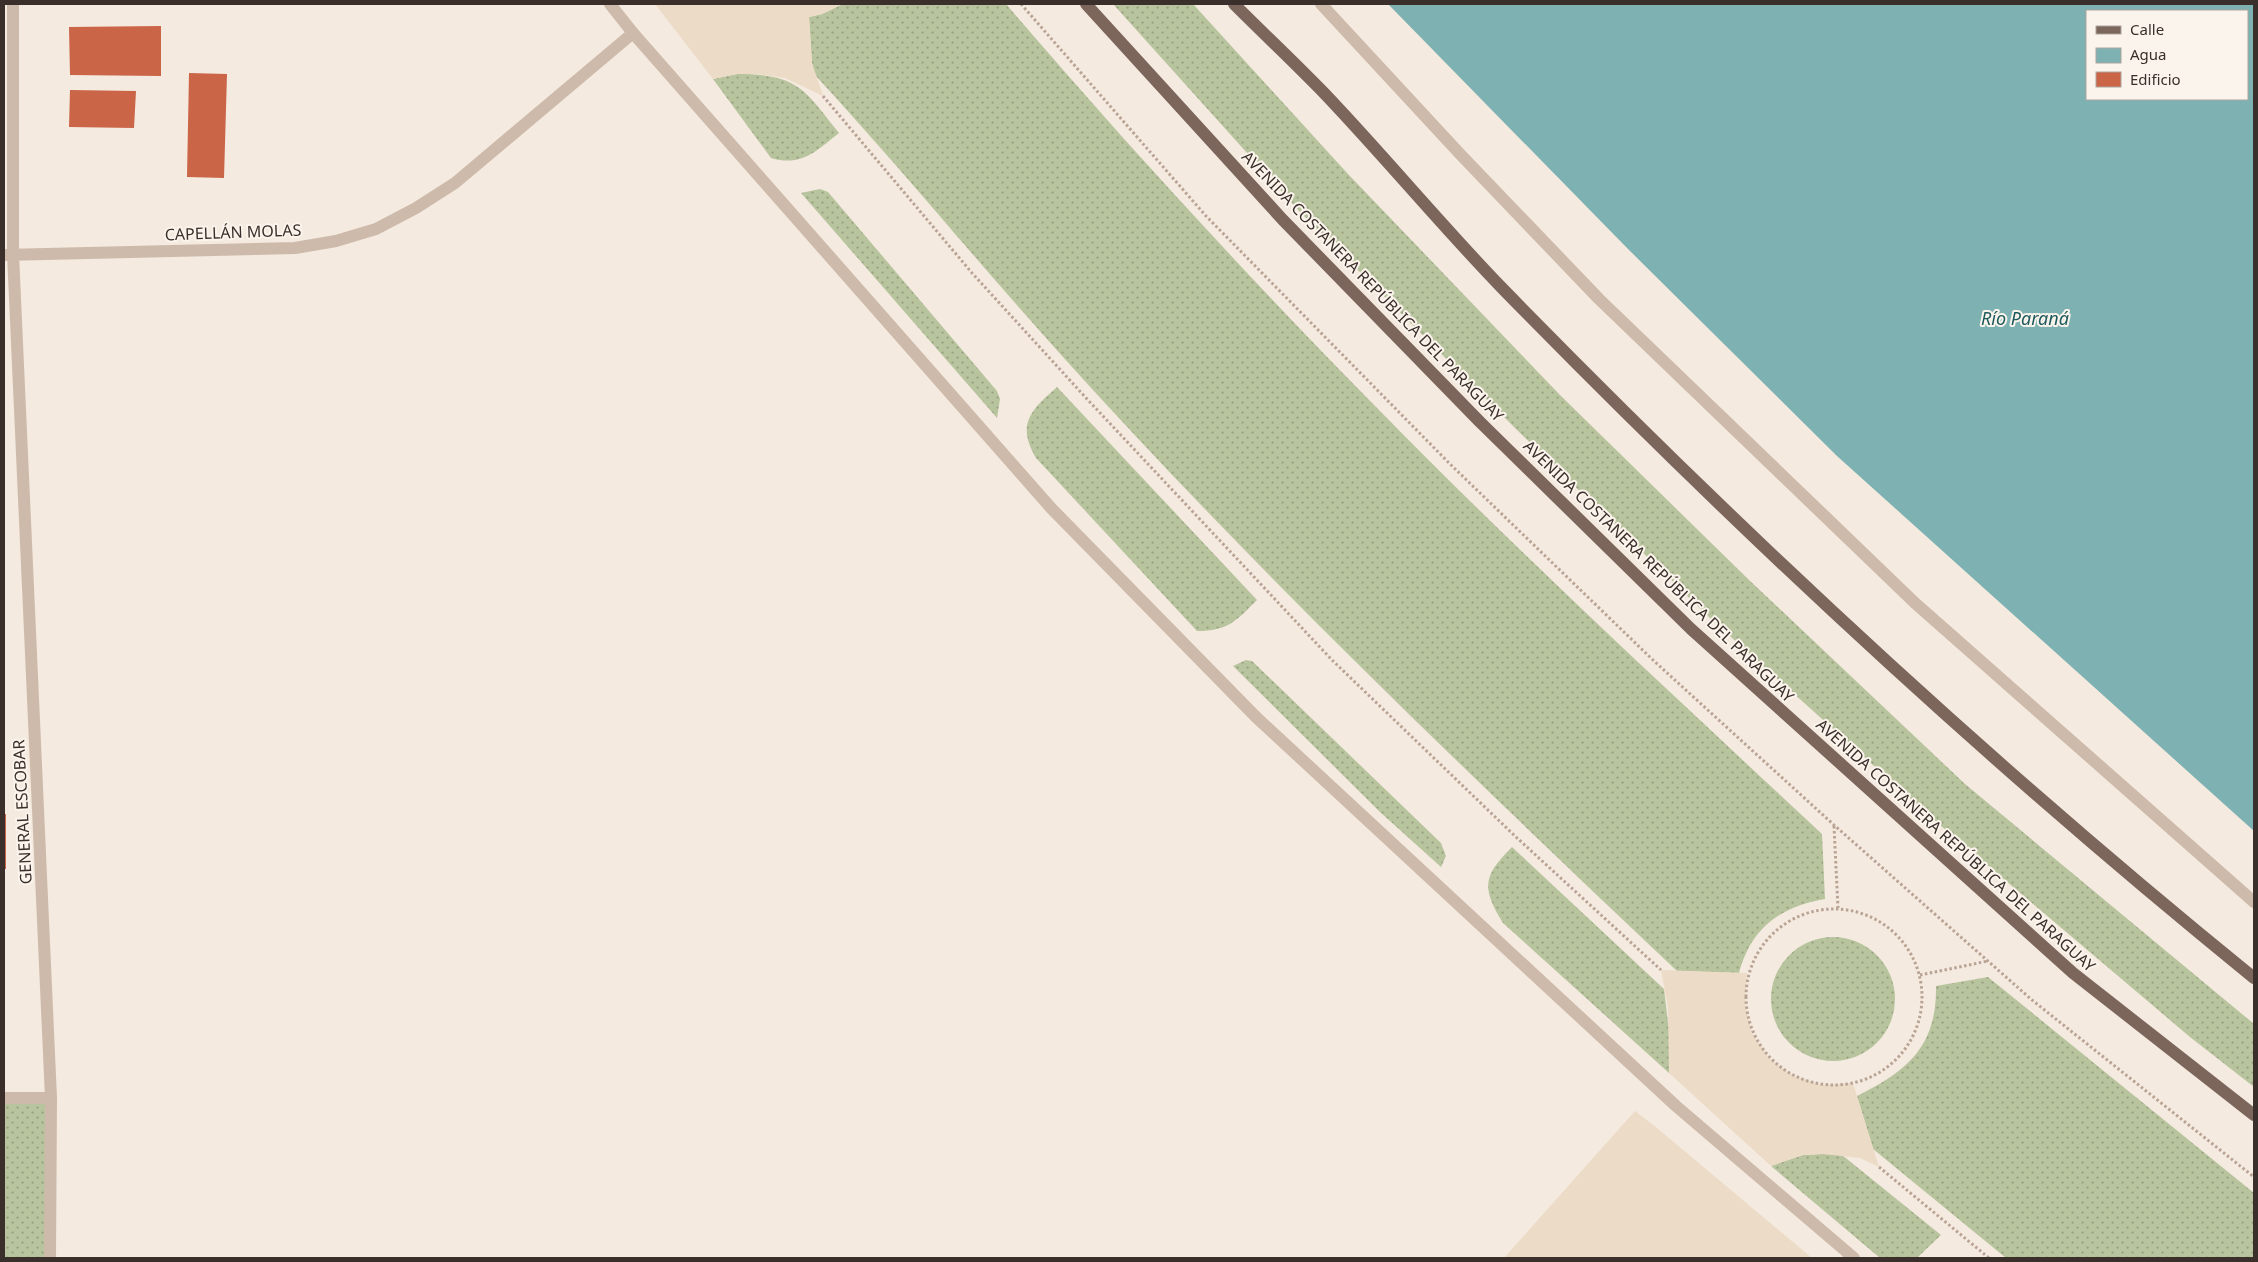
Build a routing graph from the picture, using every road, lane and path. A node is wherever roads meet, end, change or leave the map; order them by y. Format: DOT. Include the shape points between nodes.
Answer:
graph roads {
  1 [pos="13,4"];
  2 [pos="610,4"];
  3 [pos="1021,4"];
  4 [pos="1086,4"];
  5 [pos="1234,4"];
  6 [pos="1321,4"];
  7 [pos="633,33"];
  8 [pos="823,96"];
  9 [pos="8,254"];
  10 [pos="1834,825"];
  11 [pos="2254,902"];
  12 [pos="1838,908"];
  13 [pos="1988,961"];
  14 [pos="1661,970"];
  15 [pos="1920,975"];
  16 [pos="2254,978"];
  17 [pos="4,1098"];
  18 [pos="51,1098"];
  19 [pos="2254,1115"];
  20 [pos="1879,1167"];
  21 [pos="2254,1177"];
  22 [pos="50,1258"];
  23 [pos="1854,1258"];
  24 [pos="1989,1258"];
  1 -- 9 [label="street, GENERAL ESCOBAR"];
  2 -- 7 [label="street"];
  3 -- 10 [label="path" via="1206,216 1328,342 1654,661"];
  4 -- 19 [label="main road, AVENIDA COSTANERA REPÚBLICA DEL PARAGUAY" via="1290,227 1480,422 1692,629 2073,973"];
  5 -- 16 [label="main road" via="1325,94 1507,293 1846,625 2017,779"];
  6 -- 11 [label="street" via="1466,161 1619,318 1915,603"];
  7 -- 9 [label="street, CAPELLÁN MOLAS" via="455,183 376,229 336,241 295,248"];
  7 -- 23 [label="street" via="1051,508 1250,711 1676,1106"];
  8 -- 14 [label="path" via="979,280 1332,660 1516,838"];
  9 -- 18 [label="street, GENERAL ESCOBAR"];
  10 -- 12 [label="path"];
  10 -- 13 [label="path"];
  12 -- 15 [label="path" via="1865,914 1890,928 1908,948"];
  12 -- 15 [label="path" via="1810,911 1782,925 1760,946 1747,973 1745,1004 1752,1033 1769,1058 1794,1076 1822,1085 1853,1083 1879,1072 1901,1054 1916,1030 1922,1003"];
  13 -- 15 [label="path"];
  13 -- 21 [label="path"];
  17 -- 18 [label="street"];
  18 -- 22 [label="street, GENERAL ESCOBAR"];
  20 -- 24 [label="path"];
}
